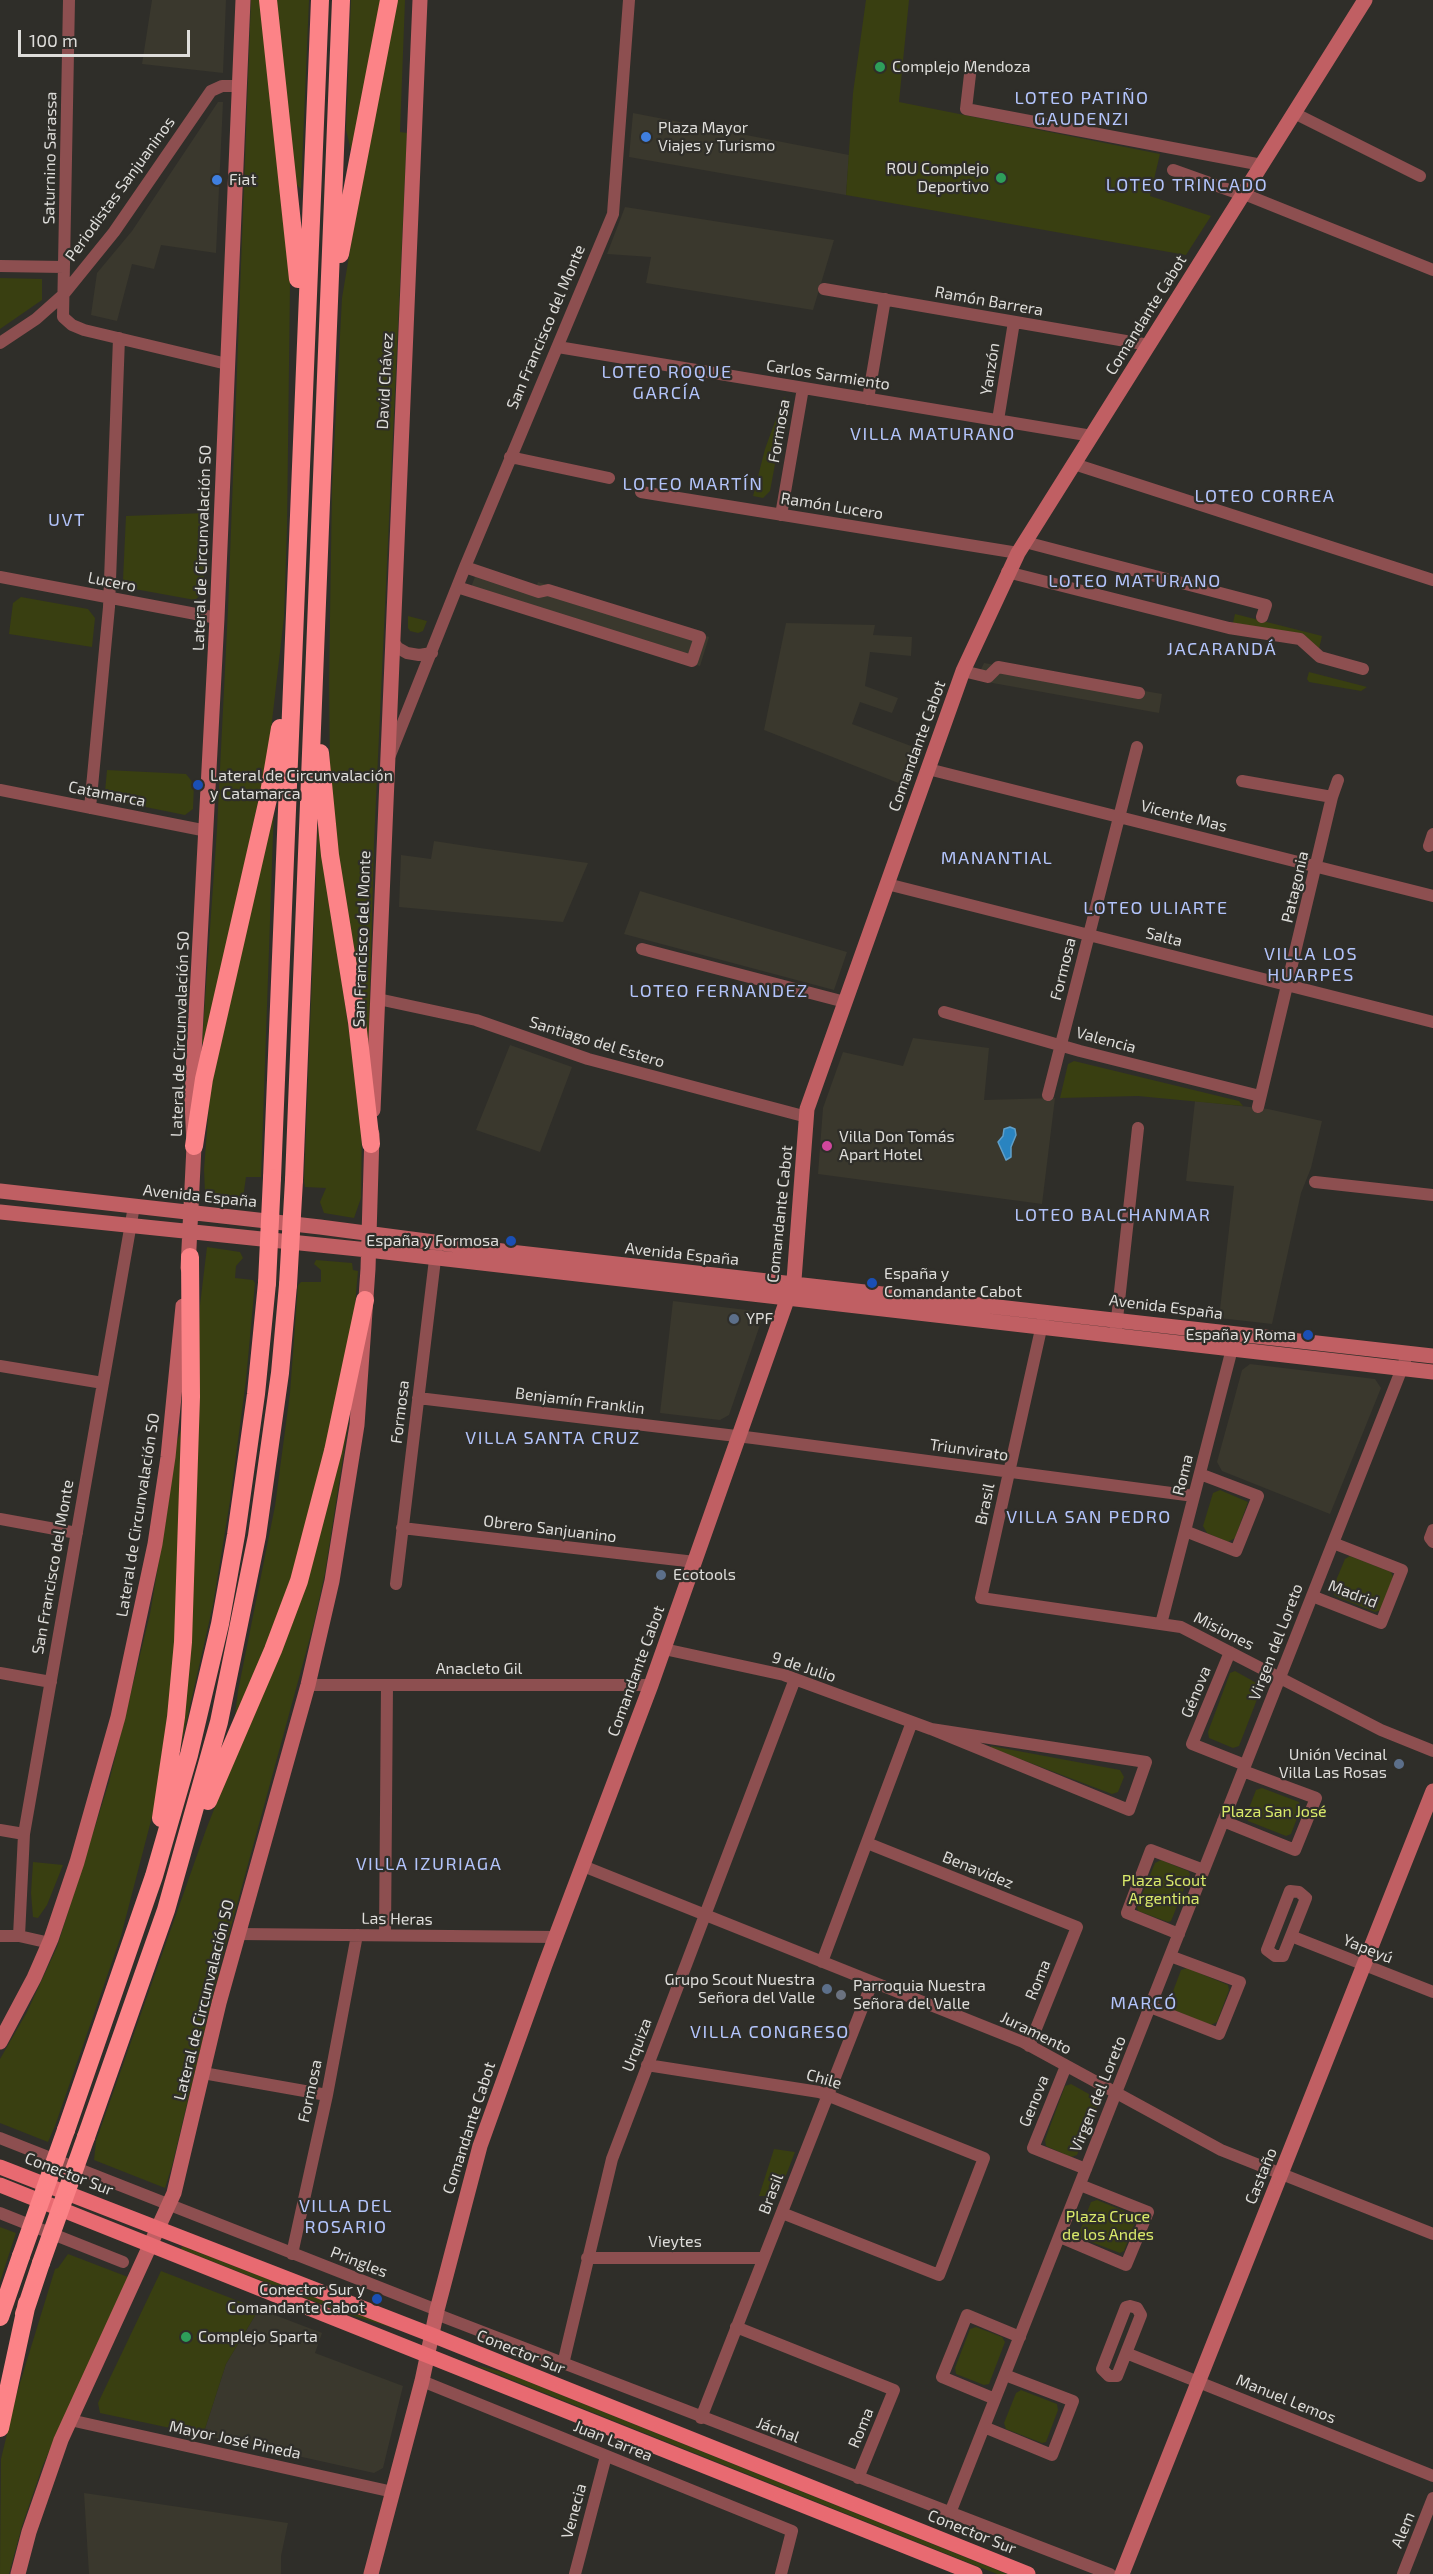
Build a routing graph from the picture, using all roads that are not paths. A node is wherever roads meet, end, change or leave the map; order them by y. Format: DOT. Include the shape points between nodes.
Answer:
graph roads {
  1 [pos="69,0"];
  2 [pos="243,0"];
  3 [pos="268,0"];
  4 [pos="320,0"];
  5 [pos="341,0"];
  6 [pos="389,0"];
  7 [pos="420,0"];
  8 [pos="629,0"];
  9 [pos="1365,0"];
  10 [pos="971,66"];
  11 [pos="239,86"];
  12 [pos="1294,113"];
  13 [pos="1262,165"];
  14 [pos="1173,170"];
  15 [pos="1420,176"];
  16 [pos="1243,194"];
  17 [pos="0,266"];
  18 [pos="64,267"];
  19 [pos="1433,270"];
  20 [pos="824,289"];
  21 [pos="63,295"];
  22 [pos="885,299"];
  23 [pos="1014,322"];
  24 [pos="119,338"];
  25 [pos="0,343"];
  26 [pos="1149,345"];
  27 [pos="558,347"];
  28 [pos="326,351"];
  29 [pos="227,364"];
  30 [pos="304,368"];
  31 [pos="803,388"];
  32 [pos="868,399"];
  33 [pos="998,420"];
  34 [pos="1092,436"];
  35 [pos="510,457"];
  36 [pos="1074,464"];
  37 [pos="609,478"];
  38 [pos="641,492"];
  39 [pos="781,515"];
  40 [pos="1021,548"];
  41 [pos="465,567"];
  42 [pos="1007,572"];
  43 [pos="1433,580"];
  44 [pos="0,582"];
  45 [pos="457,587"];
  46 [pos="109,598"];
  47 [pos="217,618"];
  48 [pos="1262,618"];
  49 [pos="294,625"];
  50 [pos="392,640"];
  51 [pos="432,653"];
  52 [pos="314,667"];
  53 [pos="1363,669"];
  54 [pos="963,671"];
  55 [pos="1139,693"];
  56 [pos="1137,747"];
  57 [pos="387,763"];
  58 [pos="928,769"];
  59 [pos="1338,780"];
  60 [pos="1242,781"];
  61 [pos="0,790"];
  62 [pos="1332,797"];
  63 [pos="90,808"];
  64 [pos="1119,817"];
  65 [pos="207,831"];
  66 [pos="1317,867"];
  67 [pos="887,884"];
  68 [pos="1433,896"];
  69 [pos="1089,936"];
  70 [pos="642,949"];
  71 [pos="1288,985"];
  72 [pos="378,999"];
  73 [pos="845,1002"];
  74 [pos="944,1012"];
  75 [pos="1433,1022"];
  76 [pos="1061,1045"];
  77 [pos="1048,1095"];
  78 [pos="1259,1101"];
  79 [pos="807,1117"];
  80 [pos="1138,1128"];
  81 [pos="371,1144"];
  82 [pos="194,1146"];
  83 [pos="1315,1182"];
  84 [pos="0,1191"];
  85 [pos="1433,1195"];
  86 [pos="134,1206"];
  87 [pos="0,1212"];
  88 [pos="191,1213"];
  89 [pos="131,1224"];
  90 [pos="191,1231"];
  91 [pos="368,1242"];
  92 [pos="436,1250"];
  93 [pos="190,1257"];
  94 [pos="790,1292"];
  95 [pos="365,1300"];
  96 [pos="1045,1311"];
  97 [pos="1117,1319"];
  98 [pos="1041,1328"];
  99 [pos="1236,1333"];
  100 [pos="1115,1335"];
  101 [pos="1232,1349"];
  102 [pos="1408,1353"];
  103 [pos="1433,1356"];
  104 [pos="0,1366"];
  105 [pos="1402,1368"];
  106 [pos="1433,1372"];
  107 [pos="103,1383"];
  108 [pos="418,1398"];
  109 [pos="739,1436"];
  110 [pos="1009,1472"];
  111 [pos="1200,1474"];
  112 [pos="1194,1496"];
  113 [pos="0,1519"];
  114 [pos="402,1528"];
  115 [pos="1433,1530"];
  116 [pos="1185,1532"];
  117 [pos="77,1533"];
  118 [pos="1433,1542"];
  119 [pos="1333,1543"];
  120 [pos="695,1562"];
  121 [pos="396,1584"];
  122 [pos="1312,1596"];
  123 [pos="981,1598"];
  124 [pos="1161,1624"];
  125 [pos="664,1649"];
  126 [pos="1230,1652"];
  127 [pos="0,1673"];
  128 [pos="1280,1678"];
  129 [pos="795,1679"];
  130 [pos="51,1682"];
  131 [pos="308,1685"];
  132 [pos="387,1685"];
  133 [pos="651,1685"];
  134 [pos="912,1722"];
  135 [pos="931,1730"];
  136 [pos="1433,1750"];
  137 [pos="1244,1768"];
  138 [pos="1433,1791"];
  139 [pos="1223,1821"];
  140 [pos="0,1830"];
  141 [pos="24,1834"];
  142 [pos="867,1843"];
  143 [pos="183,1854"];
  144 [pos="583,1866"];
  145 [pos="1204,1870"];
  146 [pos="142,1913"];
  147 [pos="704,1914"];
  148 [pos="1077,1927"];
  149 [pos="238,1934"];
  150 [pos="1179,1934"];
  151 [pos="357,1935"];
  152 [pos="385,1935"];
  153 [pos="0,1936"];
  154 [pos="19,1936"];
  155 [pos="1291,1936"];
  156 [pos="556,1937"];
  157 [pos="50,1942"];
  158 [pos="1170,1956"];
  159 [pos="822,1962"];
  160 [pos="1364,1965"];
  161 [pos="872,1983"];
  162 [pos="1433,1992"];
  163 [pos="1150,2007"];
  164 [pos="0,2042"];
  165 [pos="1029,2046"];
  166 [pos="646,2065"];
  167 [pos="1066,2066"];
  168 [pos="203,2073"];
  169 [pos="1116,2093"];
  170 [pos="327,2095"];
  171 [pos="828,2095"];
  172 [pos="0,2138"];
  173 [pos="0,2167"];
  174 [pos="1086,2169"];
  175 [pos="1281,2174"];
  176 [pos="0,2185"];
  177 [pos="1080,2185"];
  178 [pos="169,2205"];
  179 [pos="0,2213"];
  180 [pos="782,2213"];
  181 [pos="159,2228"];
  182 [pos="1433,2235"];
  183 [pos="1060,2236"];
  184 [pos="151,2245"];
  185 [pos="292,2254"];
  186 [pos="587,2258"];
  187 [pos="764,2258"];
  188 [pos="123,2262"];
  189 [pos="27,2303"];
  190 [pos="2,2310"];
  191 [pos="436,2312"];
  192 [pos="736,2327"];
  193 [pos="432,2335"];
  194 [pos="1020,2337"];
  195 [pos="1126,2353"];
  196 [pos="428,2354"];
  197 [pos="563,2364"];
  198 [pos="1005,2375"];
  199 [pos="0,2380"];
  200 [pos="422,2381"];
  201 [pos="1199,2382"];
  202 [pos="995,2399"];
  203 [pos="701,2418"];
  204 [pos="70,2420"];
  205 [pos="984,2427"];
  206 [pos="0,2428"];
  207 [pos="606,2456"];
  208 [pos="1433,2476"];
  209 [pos="858,2478"];
  210 [pos="393,2492"];
  211 [pos="1433,2498"];
  212 [pos="951,2513"];
  213 [pos="18,2574"];
  214 [pos="372,2574"];
  215 [pos="574,2574"];
  216 [pos="781,2574"];
  217 [pos="975,2574"];
  218 [pos="1028,2574"];
  219 [pos="1110,2574"];
  220 [pos="1122,2574"];
  221 [pos="1403,2574"];
  1 -- 18 [label="street, Saturnino Sarassa"];
  2 -- 11 [label="street, Lateral de Circunvalación SO"];
  3 -- 30 [label="highway" via="297,262"];
  4 -- 30 [label="highway"];
  5 -- 28 [label="highway"];
  6 -- 28 [label="highway" via="346,218"];
  7 -- 50 [label="street, David Chávez"];
  8 -- 27 [label="street, San Francisco del Monte" via="613,214"];
  9 -- 12 [label="street, Comandante Cabot"];
  10 -- 13 [label="street" via="966,109"];
  11 -- 21 [label="street, Periodistas Sanjuaninos" via="222,86 206,96 122,220"];
  11 -- 29 [label="street, Lateral de Circunvalación SO"];
  12 -- 13 [label="street, Comandante Cabot"];
  12 -- 15 [label="street"];
  13 -- 16 [label="street, Comandante Cabot"];
  14 -- 16 [label="street"];
  16 -- 19 [label="street"];
  16 -- 26 [label="street, Comandante Cabot"];
  17 -- 18 [label="street"];
  18 -- 21 [label="street, Saturnino Sarassa"];
  20 -- 22 [label="street, Ramón Barrera"];
  21 -- 24 [label="street, Saturnino Sarassa" via="63,317 78,328"];
  21 -- 25 [label="street, Periodistas Sanjuaninos"];
  22 -- 23 [label="street, Ramón Barrera"];
  22 -- 32 [label="street"];
  23 -- 26 [label="street, Ramón Barrera"];
  23 -- 33 [label="street, Yanzón"];
  24 -- 29 [label="street"];
  24 -- 46 [label="street"];
  26 -- 34 [label="street, Comandante Cabot"];
  27 -- 31 [label="street, Carlos Sarmiento"];
  27 -- 35 [label="street, San Francisco del Monte"];
  28 -- 52 [label="highway"];
  29 -- 47 [label="street, Lateral de Circunvalación SO"];
  30 -- 49 [label="highway"];
  31 -- 32 [label="street, Carlos Sarmiento"];
  31 -- 39 [label="street, Formosa"];
  32 -- 33 [label="street, Carlos Sarmiento"];
  33 -- 34 [label="street, Carlos Sarmiento"];
  34 -- 36 [label="street, Comandante Cabot"];
  35 -- 37 [label="street"];
  35 -- 41 [label="street, San Francisco del Monte"];
  36 -- 40 [label="street, Comandante Cabot"];
  36 -- 43 [label="street"];
  38 -- 39 [label="street, Ramón Lucero"];
  39 -- 40 [label="street, Ramón Lucero"];
  40 -- 42 [label="street, Comandante Cabot"];
  40 -- 48 [label="street, Ramón Lucero" via="1266,605"];
  41 -- 45 [label="street, San Francisco del Monte"];
  41 -- 45 [label="street" via="700,637 692,661"];
  42 -- 53 [label="street" via="1229,628 1300,639 1320,657"];
  42 -- 54 [label="street, Comandante Cabot"];
  44 -- 46 [label="street, Lucero"];
  45 -- 51 [label="street, San Francisco del Monte"];
  46 -- 47 [label="street, Lucero"];
  46 -- 63 [label="street"];
  47 -- 65 [label="street, Lateral de Circunvalación SO"];
  49 -- 82 [label="highway" via="268,798 206,1071"];
  49 -- 146 [label="highway, bridge" via="267,1283 248,1461 220,1624 187,1765"];
  50 -- 51 [label="street" via="407,653"];
  50 -- 57 [label="street, David Chávez"];
  51 -- 57 [label="street, San Francisco del Monte"];
  52 -- 81 [label="highway" via="329,843"];
  52 -- 143 [label="highway, bridge" via="294,1180 274,1421 252,1569 219,1722"];
  54 -- 55 [label="street" via="988,677 998,667"];
  54 -- 58 [label="street, Comandante Cabot"];
  56 -- 64 [label="street, Formosa"];
  57 -- 72 [label="street, San Francisco del Monte"];
  58 -- 64 [label="street, Vicente Mas"];
  58 -- 67 [label="street, Comandante Cabot"];
  59 -- 62 [label="street, Patagonia"];
  60 -- 62 [label="street"];
  61 -- 63 [label="street, Catamarca"];
  62 -- 66 [label="street, Patagonia"];
  63 -- 65 [label="street, Catamarca"];
  64 -- 66 [label="street, Vicente Mas"];
  64 -- 69 [label="street, Formosa"];
  65 -- 82 [label="street, Lateral de Circunvalación SO" via="193,1077"];
  66 -- 68 [label="street, Vicente Mas"];
  66 -- 71 [label="street, Patagonia"];
  67 -- 69 [label="street, Salta"];
  67 -- 73 [label="street, Comandante Cabot"];
  69 -- 71 [label="street, Salta"];
  69 -- 76 [label="street, Formosa"];
  70 -- 73 [label="street"];
  71 -- 75 [label="street, Salta"];
  71 -- 78 [label="street, Patagonia"];
  72 -- 79 [label="street, Santiago del Estero" via="476,1020 588,1059"];
  72 -- 81 [label="street, San Francisco del Monte"];
  73 -- 79 [label="street, Comandante Cabot"];
  74 -- 76 [label="street, Valencia"];
  76 -- 77 [label="street, Formosa"];
  76 -- 78 [label="street, Valencia"];
  79 -- 94 [label="street, Comandante Cabot"];
  80 -- 97 [label="street"];
  81 -- 91 [label="street, San Francisco del Monte"];
  82 -- 88 [label="street, Lateral de Circunvalación SO"];
  83 -- 85 [label="street"];
  84 -- 86 [label="street, Avenida España"];
  86 -- 88 [label="street, Avenida España"];
  86 -- 89 [label="street, San Francisco del Monte"];
  87 -- 89 [label="street, Avenida España"];
  88 -- 90 [label="street, Lateral de Circunvalación SO"];
  88 -- 91 [label="street, Avenida España"];
  89 -- 90 [label="street, Avenida España"];
  89 -- 107 [label="street, San Francisco del Monte"];
  90 -- 91 [label="street, Avenida España"];
  90 -- 93 [label="street, Lateral de Circunvalación SO"];
  91 -- 92 [label="street, Avenida España"];
  91 -- 95 [label="street, Lateral de Circunvalación SO"];
  92 -- 94 [label="street, Avenida España"];
  92 -- 108 [label="street, Formosa"];
  93 -- 146 [label="highway" via="190,1397 181,1671 167,1783"];
  93 -- 157 [label="street, Lateral de Circunvalación SO" via="165,1478 143,1606 112,1742"];
  94 -- 96 [label="street, Avenida España"];
  94 -- 98 [label="street, Avenida España"];
  94 -- 109 [label="street, Comandante Cabot"];
  95 -- 131 [label="street, Lateral de Circunvalación SO" via="357,1425 332,1581"];
  95 -- 143 [label="highway" via="333,1451 294,1596"];
  96 -- 97 [label="street, Avenida España"];
  96 -- 98 [label="street, Brasil"];
  97 -- 99 [label="street, Avenida España"];
  97 -- 100 [label="street"];
  98 -- 100 [label="street, Avenida España"];
  98 -- 110 [label="street, Brasil"];
  99 -- 101 [label="street, Roma"];
  99 -- 102 [label="street, Avenida España"];
  100 -- 101 [label="street, Avenida España"];
  101 -- 105 [label="street, Avenida España"];
  101 -- 111 [label="street, Roma"];
  102 -- 103 [label="street, Avenida España"];
  102 -- 105 [label="street, Virgen del Loreto"];
  104 -- 107 [label="street"];
  105 -- 106 [label="street, Avenida España"];
  105 -- 119 [label="street, Virgen del Loreto"];
  107 -- 117 [label="street, San Francisco del Monte"];
  108 -- 109 [label="street, Benjamín Franklin"];
  108 -- 114 [label="street, Formosa"];
  109 -- 110 [label="street, Triunvirato"];
  109 -- 120 [label="street, Comandante Cabot"];
  110 -- 112 [label="street, Triunvirato"];
  110 -- 123 [label="street, Brasil"];
  111 -- 112 [label="street, Roma"];
  111 -- 116 [label="street" via="1258,1496 1236,1551"];
  112 -- 116 [label="street, Roma"];
  113 -- 117 [label="street"];
  114 -- 120 [label="street, Obrero Sanjuanino"];
  114 -- 121 [label="street, Formosa"];
  115 -- 118 [label="street"];
  116 -- 124 [label="street, Roma"];
  117 -- 130 [label="street, San Francisco del Monte"];
  119 -- 122 [label="street, Virgen del Loreto"];
  119 -- 122 [label="street, Madrid" via="1402,1570 1381,1623"];
  120 -- 125 [label="street, Comandante Cabot"];
  122 -- 128 [label="street, Virgen del Loreto"];
  123 -- 124 [label="street, Misiones"];
  124 -- 126 [label="street, Misiones" via="1181,1627"];
  125 -- 129 [label="street, 9 de Julio"];
  125 -- 133 [label="street, Comandante Cabot"];
  126 -- 128 [label="street, Misiones"];
  126 -- 137 [label="street, Génova" via="1192,1743"];
  127 -- 130 [label="street"];
  128 -- 136 [label="street, Misiones" via="1381,1730"];
  128 -- 137 [label="street, Virgen del Loreto"];
  129 -- 134 [label="street, 9 de Julio"];
  129 -- 147 [label="street, Urquiza"];
  130 -- 141 [label="street, San Francisco del Monte"];
  131 -- 132 [label="street, Anacleto Gil"];
  131 -- 149 [label="street, Lateral de Circunvalación SO"];
  132 -- 133 [label="street, Anacleto Gil"];
  132 -- 152 [label="street"];
  133 -- 144 [label="street, Comandante Cabot"];
  134 -- 135 [label="street, 9 de Julio"];
  134 -- 142 [label="street"];
  135 -- 135 [label="street, 9 de Julio" via="1129,1810 1146,1762"];
  137 -- 139 [label="street, Virgen del Loreto"];
  137 -- 139 [label="street" via="1316,1798 1294,1850"];
  138 -- 160 [label="street, Castaño"];
  139 -- 145 [label="street, Virgen del Loreto"];
  140 -- 141 [label="street"];
  141 -- 154 [label="street, San Francisco del Monte"];
  142 -- 148 [label="street, Benavidez"];
  142 -- 159 [label="street"];
  143 -- 189 [label="highway, bridge"];
  144 -- 147 [label="street, Juramento"];
  144 -- 156 [label="street, Comandante Cabot"];
  145 -- 150 [label="street, Virgen del Loreto"];
  145 -- 150 [label="street" via="1151,1850 1127,1913"];
  146 -- 190 [label="highway, bridge"];
  147 -- 159 [label="street, Juramento"];
  147 -- 166 [label="street, Urquiza"];
  148 -- 165 [label="street, Roma"];
  149 -- 151 [label="street, Las Heras"];
  149 -- 168 [label="street, Lateral de Circunvalación SO"];
  150 -- 158 [label="street, Virgen del Loreto"];
  151 -- 152 [label="street, Las Heras"];
  151 -- 170 [label="street, Formosa"];
  152 -- 156 [label="street, Las Heras"];
  153 -- 154 [label="street"];
  154 -- 157 [label="street"];
  155 -- 155 [label="street" via="1306,1898 1295,1890 1290,1891 1267,1950 1283,1956"];
  155 -- 160 [label="street, Yapeyú"];
  156 -- 191 [label="street, Comandante Cabot" via="480,2146"];
  157 -- 164 [label="street, Lateral de Circunvalación SO"];
  158 -- 163 [label="street, Virgen del Loreto"];
  158 -- 163 [label="street" via="1240,1982 1219,2034"];
  159 -- 161 [label="street, Juramento"];
  160 -- 162 [label="street, Yapeyú"];
  160 -- 175 [label="street, Castaño"];
  161 -- 165 [label="street, Juramento"];
  161 -- 171 [label="street, Brasil"];
  163 -- 169 [label="street, Virgen del Loreto"];
  165 -- 167 [label="street, Juramento"];
  166 -- 171 [label="street, Chile"];
  166 -- 186 [label="street, Urquiza" via="612,2159"];
  167 -- 169 [label="street, Juramento"];
  167 -- 174 [label="street, Genova" via="1033,2148"];
  168 -- 170 [label="street"];
  168 -- 178 [label="street, Lateral de Circunvalación SO"];
  169 -- 174 [label="street, Virgen del Loreto"];
  169 -- 175 [label="street, Juramento" via="1221,2150"];
  170 -- 185 [label="street, Formosa"];
  171 -- 180 [label="street, Brasil"];
  171 -- 180 [label="street, Chile" via="984,2158 939,2275"];
  172 -- 178 [label="street, Pringles"];
  173 -- 181 [label="main road, Conector Sur"];
  174 -- 177 [label="street, Virgen del Loreto"];
  175 -- 182 [label="street, Juramento"];
  175 -- 201 [label="street, Castaño"];
  176 -- 184 [label="main road"];
  177 -- 183 [label="street, Virgen del Loreto"];
  177 -- 183 [label="street" via="1148,2212 1126,2265"];
  178 -- 181 [label="street, Lateral de Circunvalación SO"];
  178 -- 185 [label="street, Pringles"];
  179 -- 188 [label="street"];
  180 -- 187 [label="street, Brasil"];
  181 -- 184 [label="street, Lateral de Circunvalación SO"];
  181 -- 193 [label="main road, Conector Sur"];
  183 -- 194 [label="street, Virgen del Loreto"];
  184 -- 196 [label="main road"];
  184 -- 204 [label="street, Lateral de Circunvalación SO"];
  185 -- 191 [label="street, Pringles"];
  186 -- 187 [label="street, Vieytes"];
  186 -- 197 [label="street, Urquiza"];
  187 -- 192 [label="street, Brasil"];
  189 -- 199 [label="highway"];
  189 -- 206 [label="highway"];
  191 -- 193 [label="street, Comandante Cabot"];
  191 -- 197 [label="street, Jáchal"];
  192 -- 203 [label="street, Brasil"];
  192 -- 209 [label="street, Roma" via="894,2390"];
  193 -- 196 [label="street, Comandante Cabot"];
  193 -- 218 [label="main road, Conector Sur"];
  194 -- 198 [label="street, Virgen del Loreto"];
  194 -- 202 [label="street" via="967,2315 942,2378"];
  195 -- 195 [label="street" via="1141,2315 1132,2306 1126,2307 1103,2372 1117,2376"];
  195 -- 201 [label="street, Manuel Lemos"];
  196 -- 200 [label="street, Comandante Cabot"];
  196 -- 217 [label="main road"];
  197 -- 203 [label="street, Jáchal"];
  198 -- 202 [label="street, Virgen del Loreto"];
  198 -- 205 [label="street" via="1073,2401 1052,2455"];
  200 -- 207 [label="street, Juan Larrea"];
  200 -- 210 [label="street, Comandante Cabot"];
  201 -- 208 [label="street, Manuel Lemos"];
  201 -- 220 [label="street, Castaño"];
  202 -- 205 [label="street, Virgen del Loreto"];
  203 -- 209 [label="street, Jáchal"];
  204 -- 210 [label="street, Mayor José Pineda"];
  204 -- 213 [label="street, Lateral de Circunvalación SO" via="42,2491"];
  205 -- 212 [label="street, Virgen del Loreto"];
  207 -- 215 [label="street, Venecia"];
  207 -- 216 [label="street, Juan Larrea" via="792,2531"];
  209 -- 212 [label="street, Jáchal"];
  210 -- 214 [label="street, Comandante Cabot"];
  211 -- 221 [label="street, Alem"];
  212 -- 219 [label="street, Jáchal"];
}
